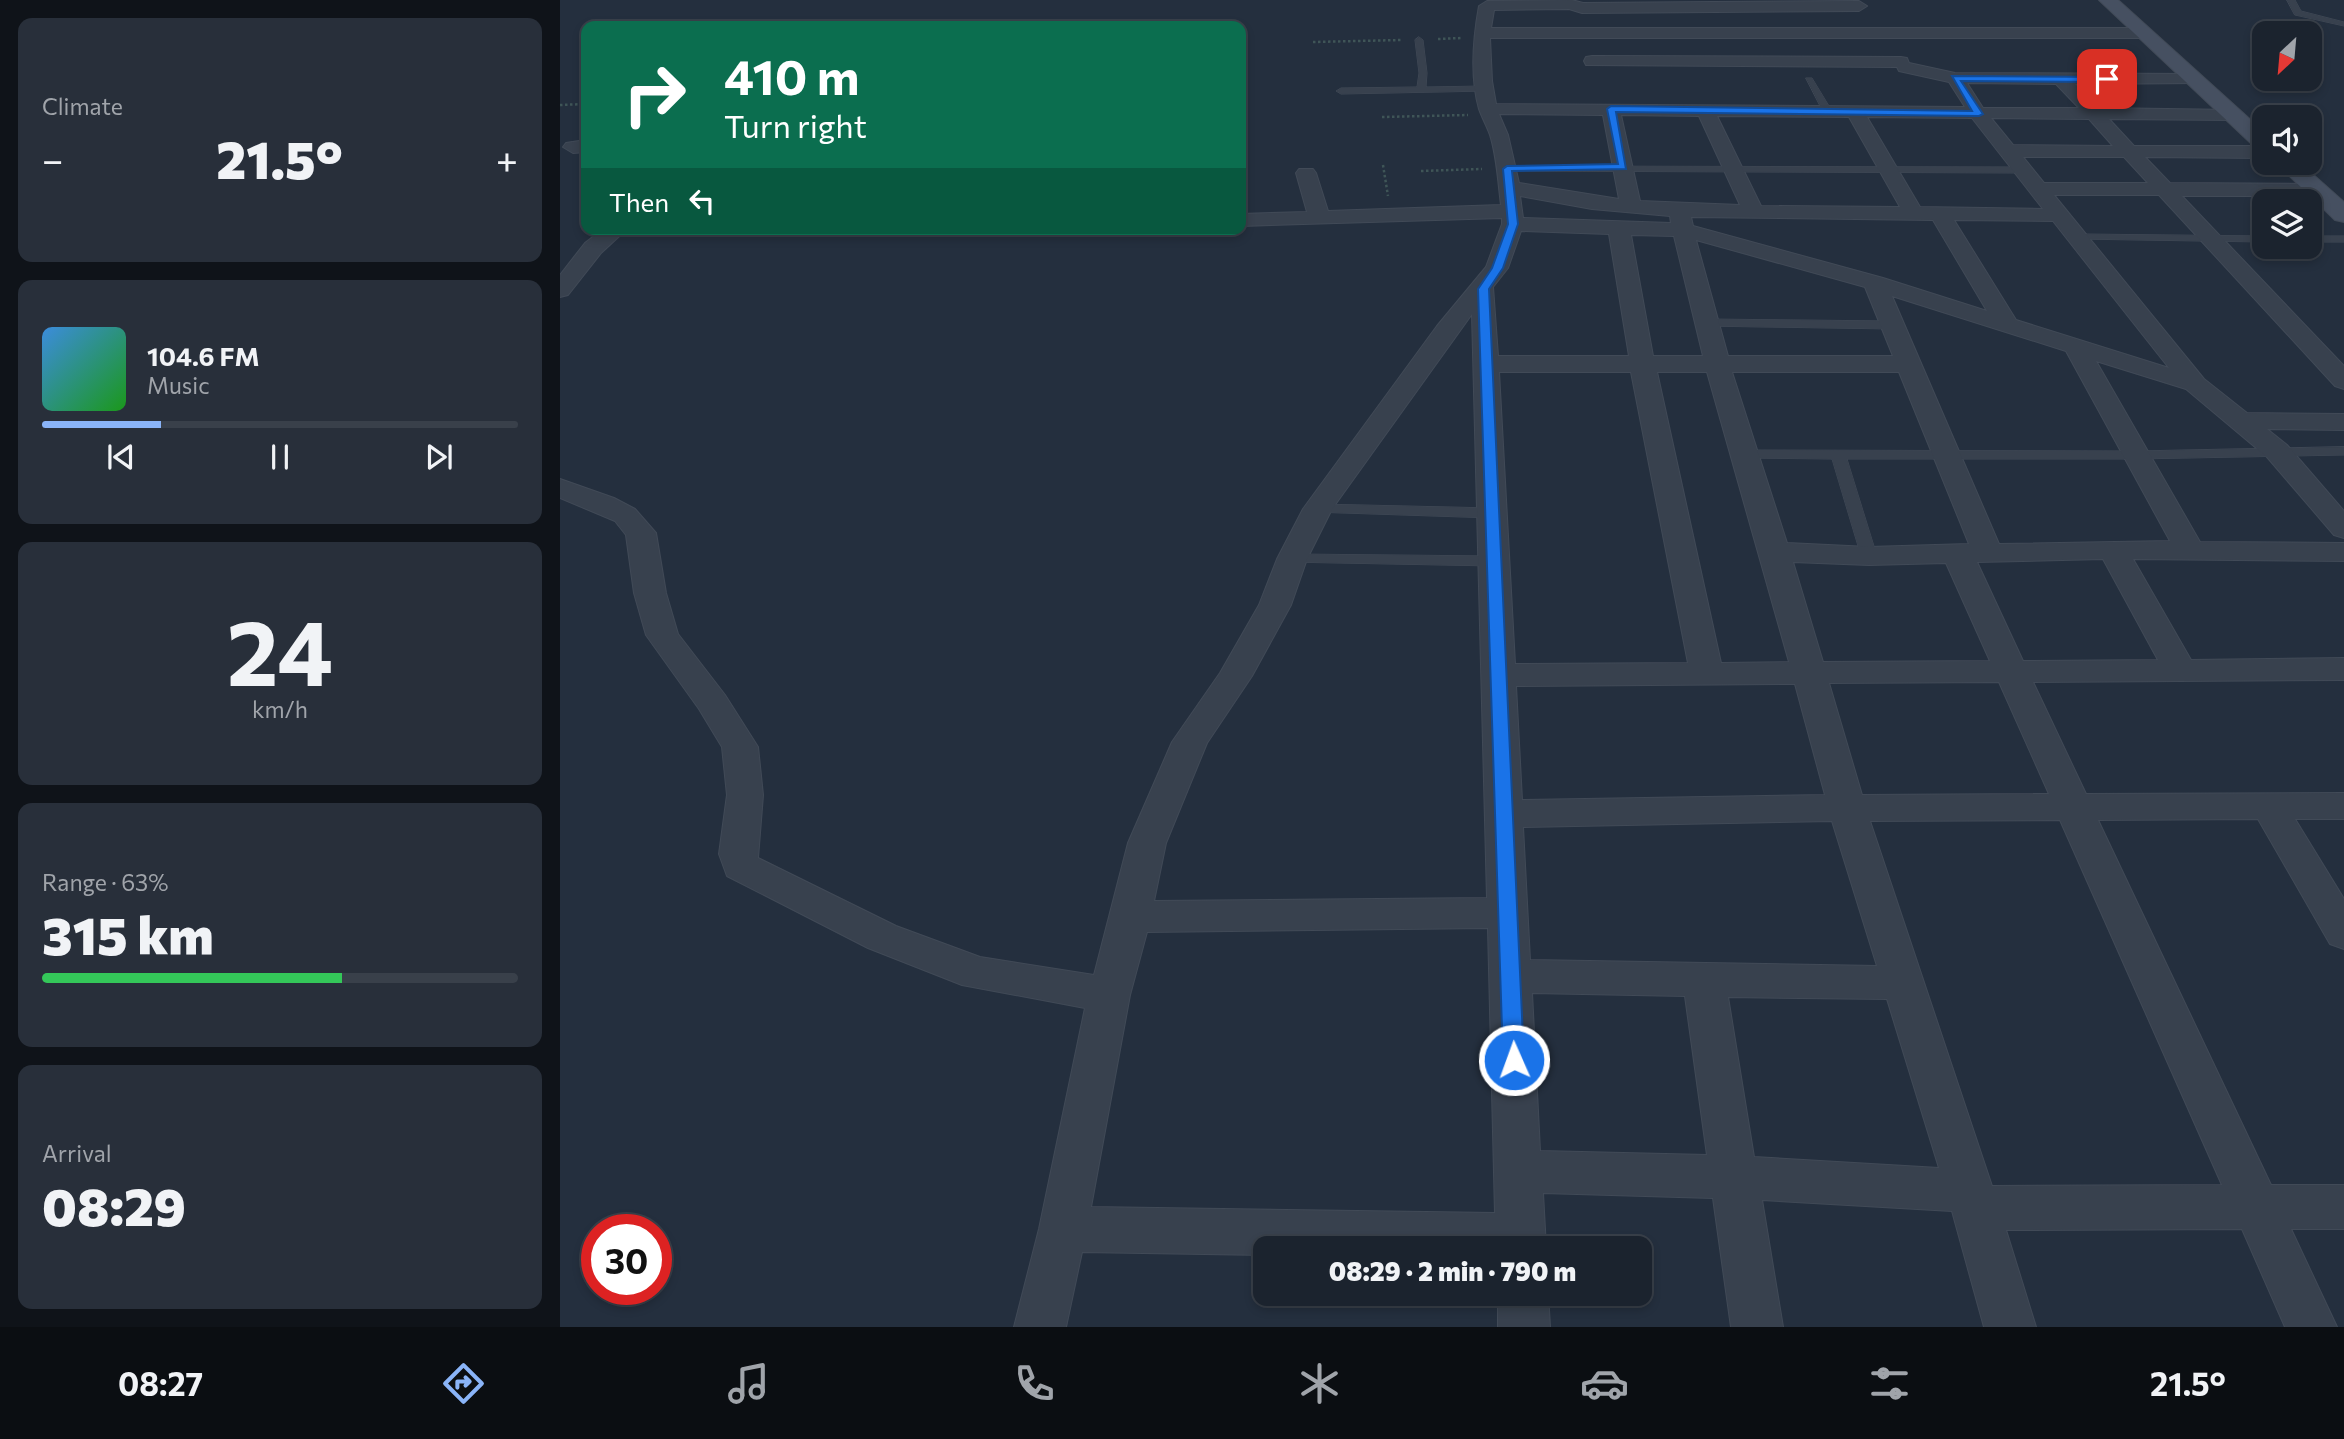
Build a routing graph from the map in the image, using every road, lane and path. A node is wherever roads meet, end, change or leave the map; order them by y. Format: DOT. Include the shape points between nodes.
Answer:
graph roads {
  1 [pos="2108,0"];
  2 [pos="2128,0"];
  3 [pos="2291,0"];
  4 [pos="1861,3"];
  5 [pos="1582,8"];
  6 [pos="1677,8"];
  7 [pos="2344,24"];
  8 [pos="1688,31"];
  9 [pos="1585,32"];
  10 [pos="1879,32"];
  11 [pos="2145,33"];
  12 [pos="1482,35"];
  13 [pos="1419,40"];
  14 [pos="1313,43"];
  15 [pos="1592,61"];
  16 [pos="1903,65"];
  17 [pos="1703,68"];
  18 [pos="1955,78"];
  19 [pos="2061,79"];
  20 [pos="2194,79"];
  21 [pos="1809,80"];
  22 [pos="1484,89"];
  23 [pos="1421,90"];
  24 [pos="1341,91"];
  25 [pos="1601,97"];
  26 [pos="581,104"];
  27 [pos="560,105"];
  28 [pos="1714,106"];
  29 [pos="2252,108"];
  30 [pos="1827,111"];
  31 [pos="1854,111"];
  32 [pos="1489,112"];
  33 [pos="1936,112"];
  34 [pos="1979,114"];
  35 [pos="2094,115"];
  36 [pos="2234,115"];
  37 [pos="1382,117"];
  38 [pos="2252,132"];
  39 [pos="2009,151"];
  40 [pos="2125,151"];
  41 [pos="2252,152"];
  42 [pos="1383,165"];
  43 [pos="1623,167"];
  44 [pos="1734,169"];
  45 [pos="1888,170"];
  46 [pos="2024,170"];
  47 [pos="1421,171"];
  48 [pos="2322,171"];
  49 [pos="1307,173"];
  50 [pos="2301,175"];
  51 [pos="1509,178"];
  52 [pos="2041,189"];
  53 [pos="2317,189"];
  54 [pos="2164,190"];
  55 [pos="2252,190"];
  56 [pos="2344,192"];
  57 [pos="2322,194"];
  58 [pos="1754,212"];
  59 [pos="1391,214"];
  60 [pos="1914,214"];
  61 [pos="1940,214"];
  62 [pos="2061,215"];
  63 [pos="2344,215"];
  64 [pos="1319,217"];
  65 [pos="1512,218"];
  66 [pos="1625,218"];
  67 [pos="1246,220"];
  68 [pos="1682,221"];
  69 [pos="609,235"];
  70 [pos="2080,237"];
  71 [pos="2211,239"];
  72 [pos="2252,239"];
  73 [pos="2322,239"];
  74 [pos="2344,239"];
  75 [pos="1875,283"];
  76 [pos="1483,289"];
  77 [pos="560,290"];
  78 [pos="1705,323"];
  79 [pos="1893,325"];
  80 [pos="2008,326"];
  81 [pos="2076,347"];
  82 [pos="1642,362"];
  83 [pos="1717,362"];
  84 [pos="1487,364"];
  85 [pos="1909,364"];
  86 [pos="2344,381"];
  87 [pos="2195,384"];
  88 [pos="2241,421"];
  89 [pos="2344,422"];
  90 [pos="2277,451"];
  91 [pos="2344,451"];
  92 [pos="1744,454"];
  93 [pos="1838,454"];
  94 [pos="1947,455"];
  95 [pos="2136,455"];
  96 [pos="560,488"];
  97 [pos="1318,509"];
  98 [pos="1493,513"];
  99 [pos="2344,529"];
  100 [pos="2113,550"];
  101 [pos="2190,551"];
  102 [pos="1774,552"];
  103 [pos="2344,552"];
  104 [pos="1973,554"];
  105 [pos="1869,556"];
  106 [pos="1292,559"];
  107 [pos="1494,561"];
  108 [pos="2344,669"];
  109 [pos="2180,670"];
  110 [pos="1808,671"];
  111 [pos="2011,671"];
  112 [pos="1706,673"];
  113 [pos="1499,675"];
  114 [pos="2344,806"];
  115 [pos="2269,807"];
  116 [pos="1847,808"];
  117 [pos="2074,809"];
  118 [pos="1504,814"];
  119 [pos="1508,913"];
  120 [pos="1131,917"];
  121 [pos="2344,933"];
  122 [pos="1510,976"];
  123 [pos="1704,980"];
  124 [pos="1903,983"];
  125 [pos="1109,995"];
  126 [pos="1518,1171"];
  127 [pos="1734,1177"];
  128 [pos="1972,1199"];
  129 [pos="2257,1208"];
  130 [pos="2344,1208"];
  131 [pos="1063,1229"];
  132 [pos="1309,1236"];
  133 [pos="1520,1236"];
  134 [pos="1523,1306"];
  135 [pos="1040,1327"];
  136 [pos="1524,1327"];
  137 [pos="1757,1327"];
  138 [pos="2010,1327"];
  139 [pos="2312,1327"];
  1 -- 11 [label="street"];
  2 -- 29 [label="street"];
  3 -- 7 [label="lane" via="2298,13"];
  4 -- 6 [label="street"];
  4 -- 10 [label="street"];
  5 -- 6 [label="street"];
  5 -- 9 [label="street"];
  5 -- 12 [label="street" via="1490,4 1485,9"];
  6 -- 8 [label="street"];
  8 -- 9 [label="street"];
  8 -- 10 [label="street"];
  8 -- 17 [label="street"];
  9 -- 12 [label="street"];
  9 -- 15 [label="street"];
  10 -- 11 [label="street"];
  10 -- 16 [label="street"];
  11 -- 20 [label="street"];
  12 -- 13 [label="path"];
  12 -- 22 [label="street"];
  13 -- 14 [label="path"];
  13 -- 23 [label="lane"];
  15 -- 17 [label="street"];
  15 -- 25 [label="street"];
  16 -- 17 [label="street"];
  16 -- 18 [label="street"];
  16 -- 33 [label="street"];
  18 -- 19 [label="street"];
  18 -- 34 [label="street"];
  19 -- 20 [label="street"];
  19 -- 35 [label="street"];
  20 -- 36 [label="street"];
  21 -- 30 [label="lane"];
  22 -- 23 [label="lane"];
  22 -- 32 [label="street"];
  23 -- 24 [label="lane"];
  25 -- 28 [label="street"];
  25 -- 32 [label="street"];
  25 -- 43 [label="street"];
  26 -- 27 [label="path"];
  28 -- 30 [label="street"];
  28 -- 44 [label="street"];
  30 -- 31 [label="street"];
  31 -- 33 [label="street"];
  31 -- 45 [label="street"];
  32 -- 37 [label="path"];
  32 -- 51 [label="street"];
  33 -- 34 [label="street"];
  34 -- 35 [label="street"];
  34 -- 39 [label="street"];
  35 -- 36 [label="street"];
  35 -- 40 [label="street"];
  36 -- 38 [label="street"];
  39 -- 40 [label="street"];
  39 -- 46 [label="street"];
  40 -- 41 [label="street"];
  40 -- 54 [label="street"];
  42 -- 59 [label="path"];
  43 -- 44 [label="lane"];
  43 -- 51 [label="lane"];
  43 -- 66 [label="street"];
  44 -- 45 [label="lane"];
  44 -- 58 [label="street"];
  45 -- 46 [label="lane"];
  45 -- 60 [label="street"];
  46 -- 52 [label="street"];
  47 -- 51 [label="path"];
  48 -- 56 [label="street"];
  49 -- 64 [label="street"];
  50 -- 53 [label="street"];
  51 -- 65 [label="street"];
  51 -- 66 [label="street"];
  52 -- 54 [label="street"];
  52 -- 62 [label="street"];
  54 -- 55 [label="street"];
  54 -- 71 [label="street"];
  57 -- 63 [label="street"];
  58 -- 60 [label="street"];
  58 -- 68 [label="street"];
  59 -- 64 [label="street"];
  59 -- 65 [label="street"];
  60 -- 61 [label="street"];
  61 -- 62 [label="street"];
  61 -- 80 [label="street"];
  62 -- 70 [label="street"];
  64 -- 67 [label="street"];
  65 -- 66 [label="street"];
  65 -- 76 [label="street" via="1497,268"];
  66 -- 68 [label="street"];
  66 -- 82 [label="street"];
  68 -- 75 [label="street"];
  68 -- 78 [label="street"];
  69 -- 77 [label="street" via="593,248"];
  70 -- 71 [label="lane"];
  70 -- 87 [label="street"];
  71 -- 72 [label="lane"];
  71 -- 86 [label="street"];
  73 -- 74 [label="lane"];
  75 -- 79 [label="street"];
  75 -- 80 [label="street"];
  76 -- 84 [label="street"];
  76 -- 97 [label="street" via="1446,331"];
  78 -- 79 [label="lane"];
  78 -- 83 [label="street"];
  79 -- 85 [label="street"];
  80 -- 81 [label="street"];
  81 -- 87 [label="street"];
  81 -- 95 [label="street"];
  82 -- 83 [label="street"];
  82 -- 84 [label="street"];
  82 -- 112 [label="street"];
  83 -- 85 [label="street"];
  83 -- 92 [label="street"];
  84 -- 98 [label="street"];
  85 -- 94 [label="street"];
  87 -- 88 [label="street"];
  88 -- 89 [label="street"];
  88 -- 90 [label="street"];
  90 -- 91 [label="lane"];
  90 -- 95 [label="lane"];
  90 -- 99 [label="street"];
  92 -- 93 [label="lane"];
  92 -- 102 [label="street"];
  93 -- 94 [label="lane"];
  93 -- 105 [label="lane"];
  94 -- 95 [label="lane"];
  94 -- 104 [label="street"];
  95 -- 101 [label="street"];
  96 -- 125 [label="street" via="625,515 641,534 662,635 713,702 740,747 744,795 738,854 741,866 882,937 977,973"];
  97 -- 98 [label="lane"];
  97 -- 106 [label="street"];
  98 -- 107 [label="street"];
  100 -- 101 [label="street"];
  100 -- 104 [label="street"];
  100 -- 109 [label="street"];
  101 -- 103 [label="street"];
  102 -- 105 [label="street"];
  102 -- 110 [label="street"];
  104 -- 105 [label="street"];
  104 -- 111 [label="street"];
  106 -- 107 [label="lane"];
  106 -- 120 [label="street" via="1269,617 1236,676 1190,742 1147,843"];
  107 -- 113 [label="street"];
  108 -- 109 [label="street"];
  109 -- 111 [label="street"];
  110 -- 111 [label="street"];
  110 -- 112 [label="street"];
  110 -- 116 [label="street"];
  111 -- 117 [label="street"];
  112 -- 113 [label="street"];
  113 -- 118 [label="street"];
  114 -- 115 [label="street"];
  115 -- 117 [label="street"];
  115 -- 121 [label="street"];
  116 -- 117 [label="street"];
  116 -- 118 [label="street"];
  116 -- 124 [label="street"];
  117 -- 129 [label="street"];
  118 -- 119 [label="street"];
  119 -- 120 [label="street"];
  119 -- 122 [label="street"];
  120 -- 125 [label="street"];
  122 -- 123 [label="street"];
  122 -- 126 [label="street"];
  123 -- 124 [label="street"];
  123 -- 127 [label="street"];
  124 -- 128 [label="street"];
  125 -- 131 [label="street"];
  126 -- 127 [label="street"];
  126 -- 133 [label="street"];
  127 -- 128 [label="street"];
  127 -- 137 [label="street"];
  128 -- 129 [label="street"];
  128 -- 138 [label="street"];
  129 -- 130 [label="street"];
  129 -- 139 [label="street"];
  131 -- 132 [label="street"];
  131 -- 135 [label="street"];
  134 -- 136 [label="street"];
}
